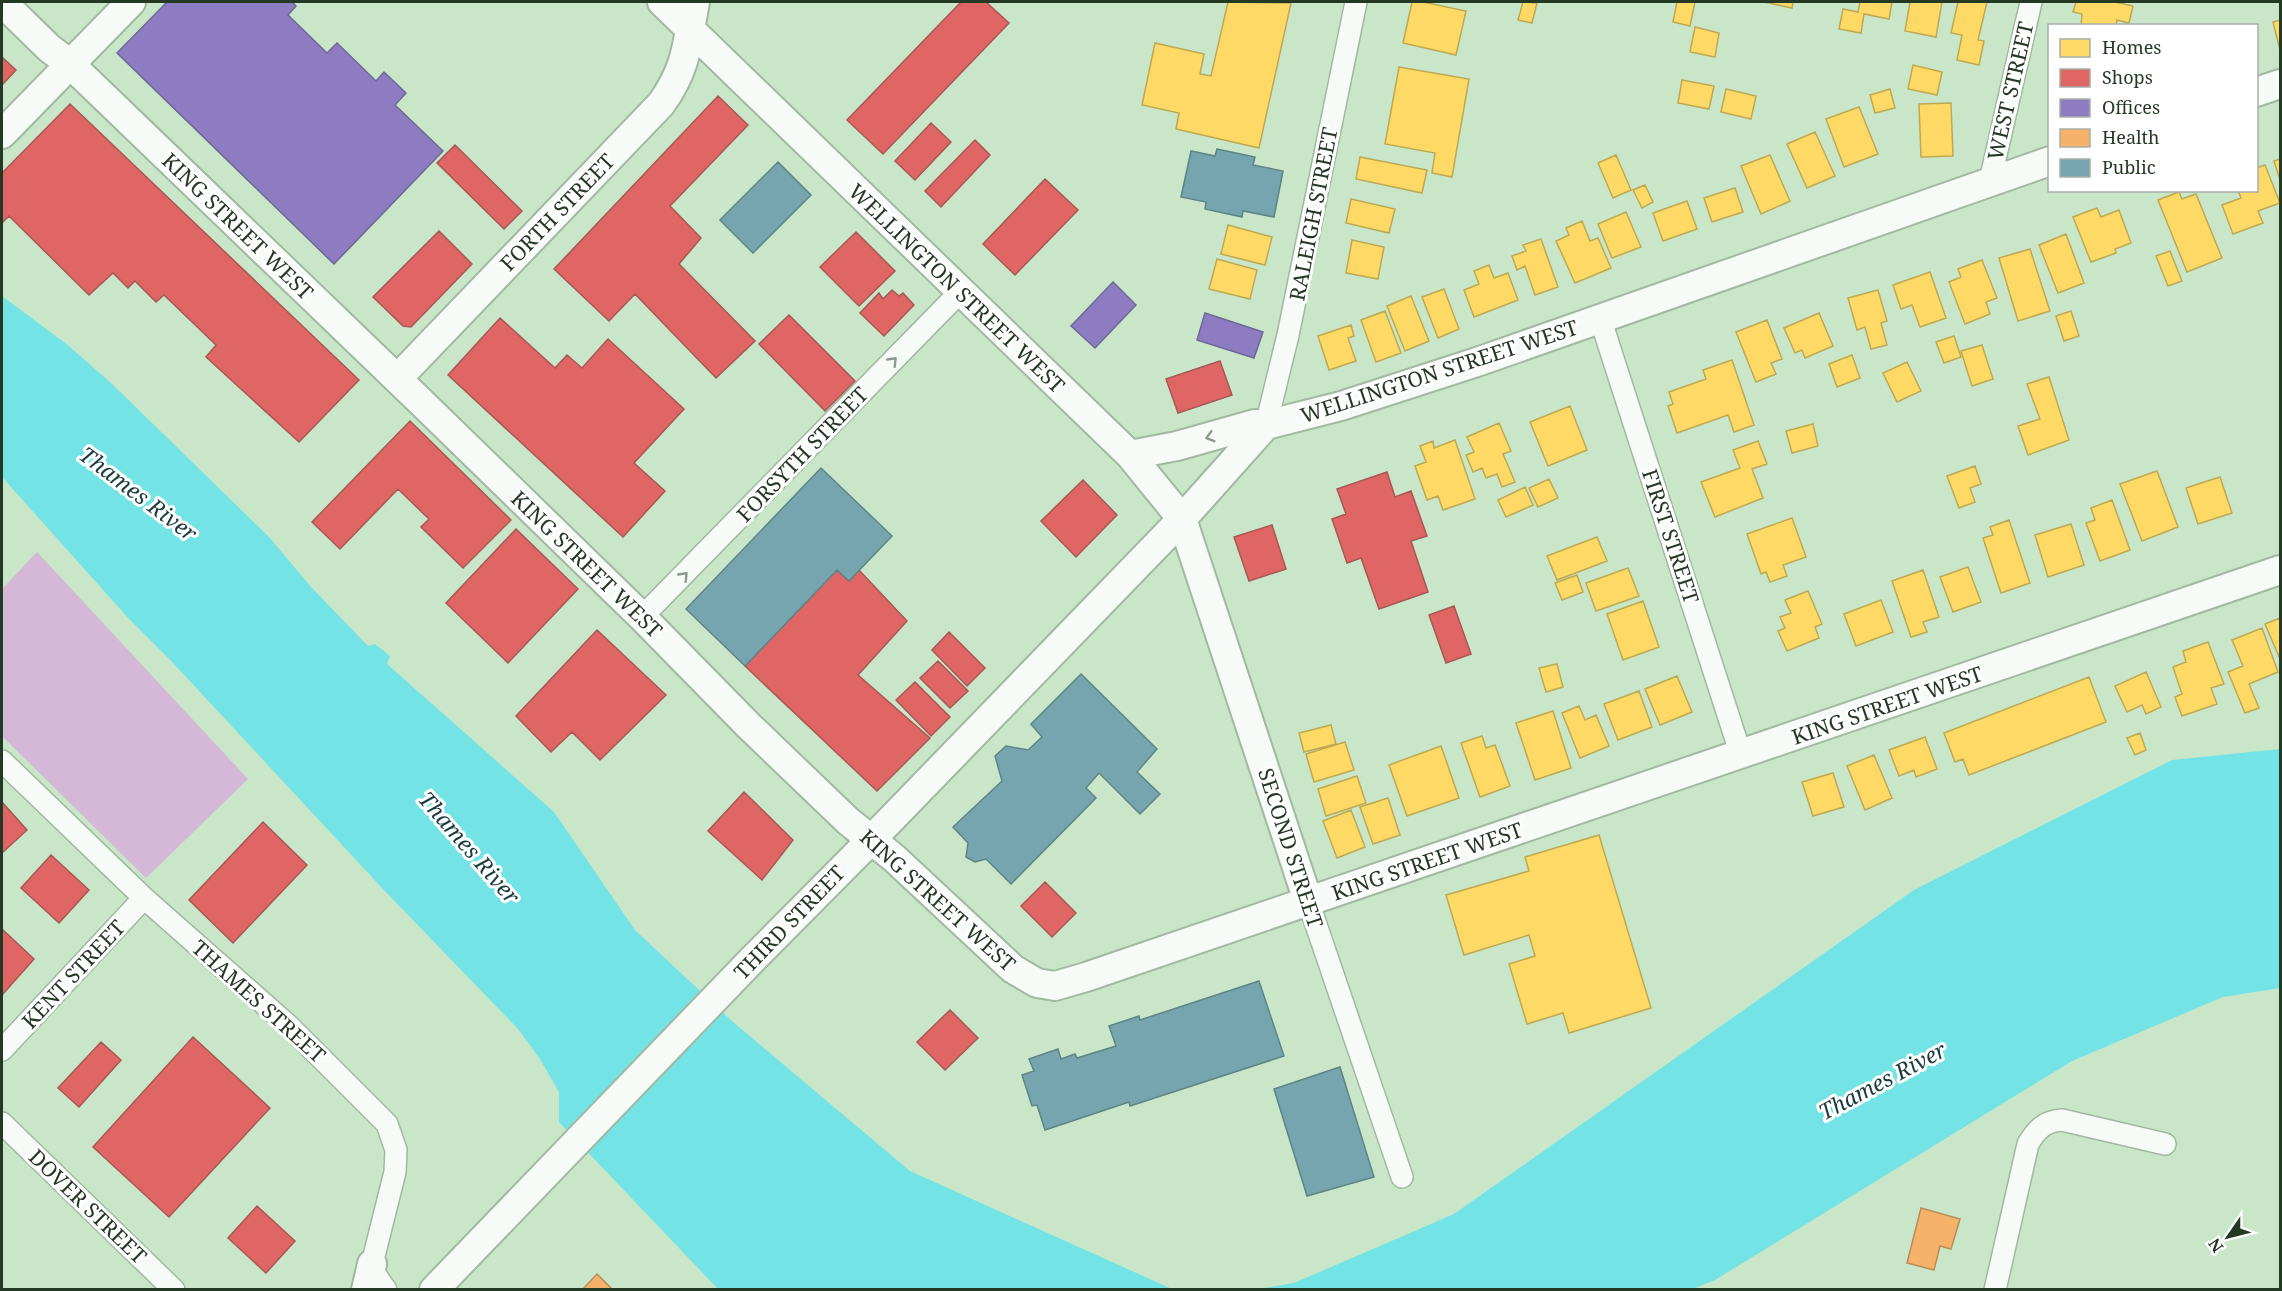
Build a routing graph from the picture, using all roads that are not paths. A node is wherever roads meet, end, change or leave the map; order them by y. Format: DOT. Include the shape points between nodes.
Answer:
graph roads {
  1 [pos="2,2"];
  2 [pos="131,2"];
  3 [pos="662,2"];
  4 [pos="695,2"];
  5 [pos="1356,2"];
  6 [pos="2031,2"];
  7 [pos="690,29"];
  8 [pos="70,64"];
  9 [pos="2280,84"];
  10 [pos="2258,91"];
  11 [pos="2,134"];
  12 [pos="2048,161"];
  13 [pos="1990,181"];
  14 [pos="962,291"];
  15 [pos="1600,318"];
  16 [pos="397,379"];
  17 [pos="1266,425"];
  18 [pos="1130,456"];
  19 [pos="1182,519"];
  20 [pos="2280,570"];
  21 [pos="642,617"];
  22 [pos="1742,755"];
  23 [pos="2,761"];
  24 [pos="872,839"];
  25 [pos="144,898"];
  26 [pos="1308,901"];
  27 [pos="2,1050"];
  28 [pos="2,1123"];
  29 [pos="2165,1144"];
  30 [pos="1402,1177"];
  31 [pos="369,1276"];
  32 [pos="174,1290"];
  33 [pos="386,1290"];
  34 [pos="434,1290"];
  35 [pos="1995,1290"];
  1 -- 8 [label="street, KING STREET WEST"];
  2 -- 8 [label="street"];
  3 -- 7 [label="street, WELLINGTON STREET WEST"];
  4 -- 7 [label="street, FORTH STREET"];
  5 -- 17 [label="street, RALEIGH STREET"];
  6 -- 13 [label="street, WEST STREET"];
  7 -- 14 [label="street, WELLINGTON STREET WEST"];
  7 -- 16 [label="street, FORTH STREET" via="685,61 661,104"];
  8 -- 11 [label="street"];
  8 -- 16 [label="street, KING STREET WEST"];
  9 -- 10 [label="street"];
  12 -- 13 [label="street, WELLINGTON STREET WEST"];
  13 -- 15 [label="street, WELLINGTON STREET WEST"];
  14 -- 18 [label="street, WELLINGTON STREET WEST"];
  21 -- 14 [label="street, FORSYTH STREET, one-way"];
  15 -- 17 [label="street, WELLINGTON STREET WEST" via="1352,403"];
  15 -- 22 [label="street, FIRST STREET"];
  16 -- 21 [label="street, KING STREET WEST"];
  17 -- 18 [label="street, WELLINGTON STREET WEST, one-way" via="1255,424"];
  17 -- 19 [label="street"];
  18 -- 19 [label="street, WELLINGTON STREET WEST"];
  19 -- 24 [label="street, THIRD STREET"];
  19 -- 26 [label="street, SECOND STREET"];
  20 -- 22 [label="street, KING STREET WEST"];
  21 -- 24 [label="street, KING STREET WEST" via="749,726"];
  22 -- 26 [label="street, KING STREET WEST"];
  23 -- 25 [label="street, THAMES STREET"];
  24 -- 26 [label="street, KING STREET WEST" via="1013,969 1037,983 1055,986"];
  24 -- 34 [label="street, THIRD STREET"];
  25 -- 27 [label="street, KENT STREET"];
  25 -- 31 [label="street, THAMES STREET" via="288,1025 387,1124 396,1150 395,1172"];
  26 -- 30 [label="street, SECOND STREET"];
  28 -- 32 [label="street, DOVER STREET"];
  29 -- 35 [label="street" via="2062,1120 2042,1126 2028,1144"];
  31 -- 33 [label="street, THAMES STREET" via="375,1274"];
}
